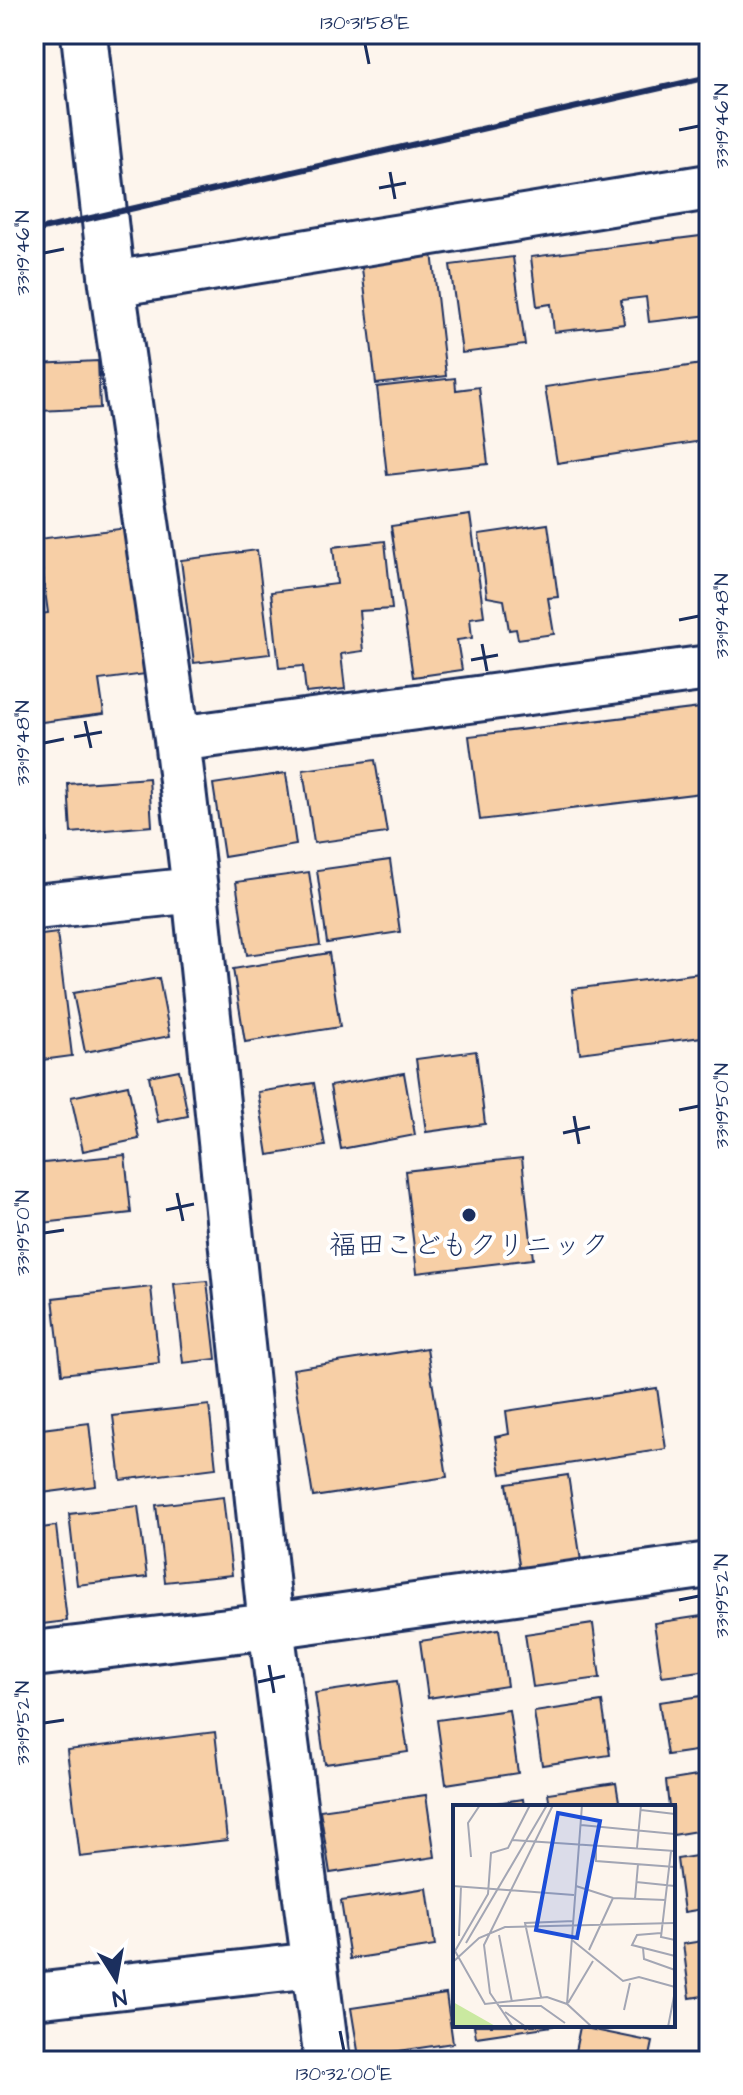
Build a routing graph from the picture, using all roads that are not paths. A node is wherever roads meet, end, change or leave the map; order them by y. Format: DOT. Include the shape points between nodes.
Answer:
graph roads {
  1 [pos="84,34"];
  2 [pos="709,187"];
  3 [pos="112,284"];
  4 [pos="709,668"];
  5 [pos="177,739"];
  6 [pos="195,890"];
  7 [pos="34,907"];
  8 [pos="709,1565"];
  9 [pos="271,1626"];
  10 [pos="34,1654"];
  11 [pos="314,1965"];
  12 [pos="34,1996"];
  13 [pos="327,2061"];
  1 -- 3 [label="street"];
  2 -- 3 [label="street"];
  3 -- 5 [label="street"];
  4 -- 5 [label="street"];
  5 -- 6 [label="street"];
  6 -- 7 [label="street"];
  6 -- 9 [label="street"];
  8 -- 9 [label="street"];
  9 -- 10 [label="street"];
  9 -- 11 [label="street"];
  11 -- 12 [label="street"];
  11 -- 13 [label="street"];
}
